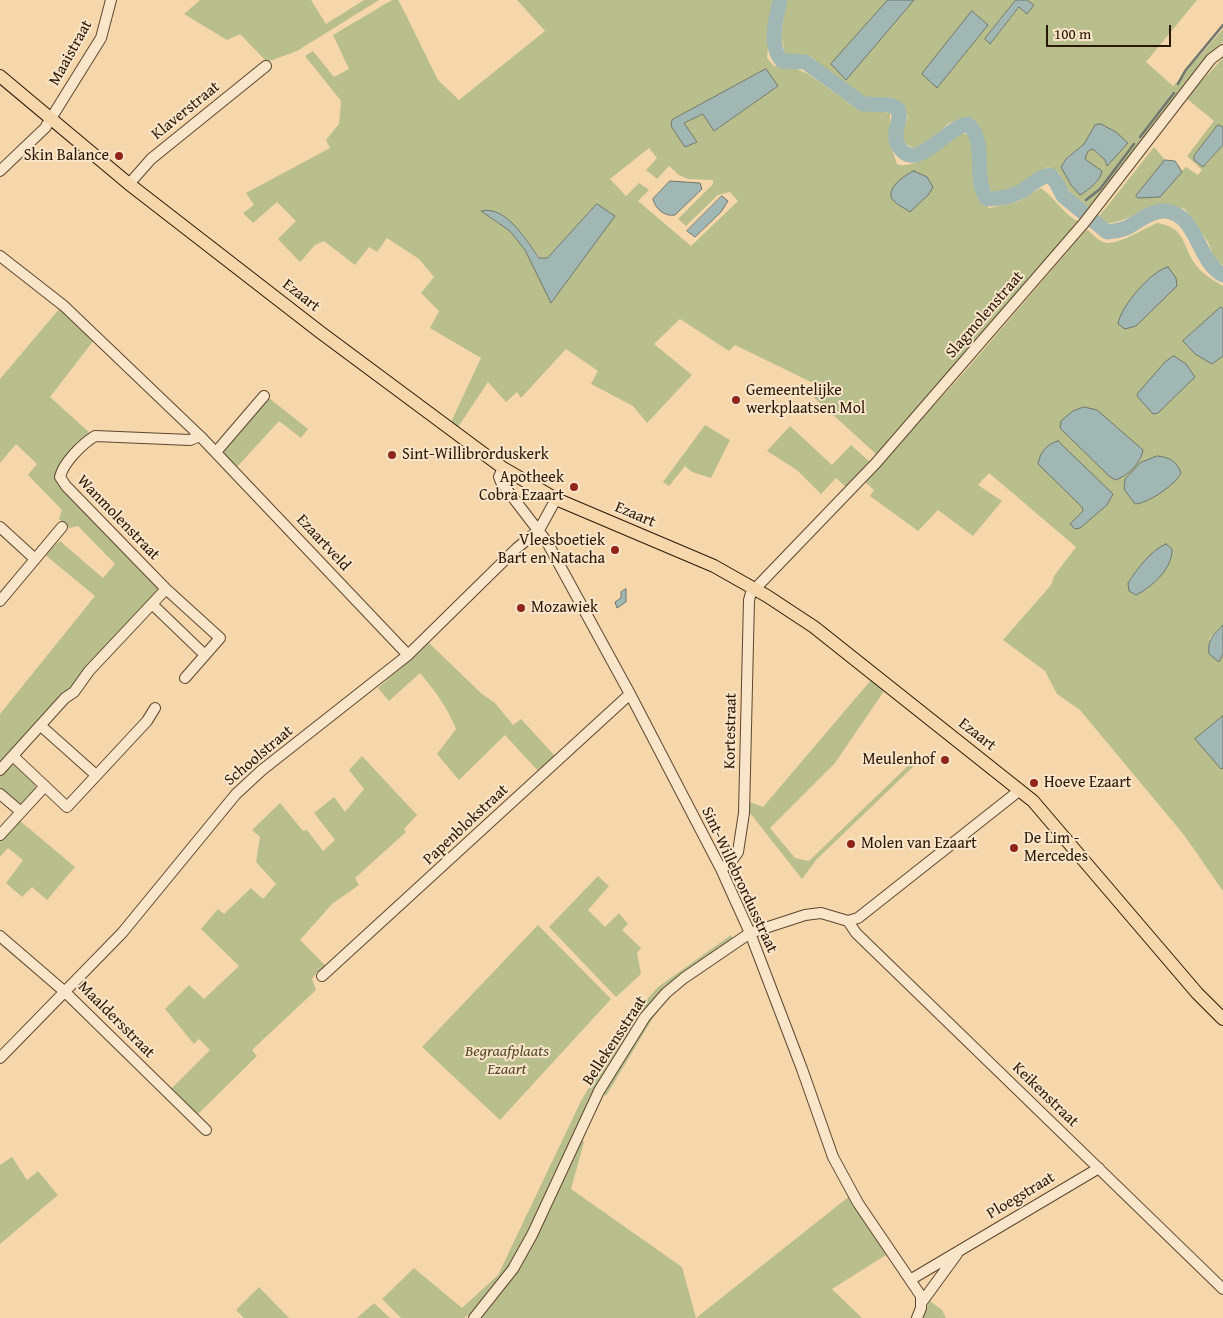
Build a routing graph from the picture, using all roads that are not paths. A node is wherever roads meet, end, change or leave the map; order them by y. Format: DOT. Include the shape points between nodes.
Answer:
graph roads {
  1 [pos="110,1"];
  2 [pos="1223,50"];
  3 [pos="266,66"];
  4 [pos="0,76"];
  5 [pos="51,119"];
  6 [pos="0,171"];
  7 [pos="128,184"];
  8 [pos="0,256"];
  9 [pos="264,396"];
  10 [pos="200,436"];
  11 [pos="216,452"];
  12 [pos="503,468"];
  13 [pos="556,499"];
  14 [pos="62,526"];
  15 [pos="0,528"];
  16 [pos="539,530"];
  17 [pos="35,559"];
  18 [pos="754,588"];
  19 [pos="166,589"];
  20 [pos="0,601"];
  21 [pos="153,605"];
  22 [pos="205,654"];
  23 [pos="408,656"];
  24 [pos="185,678"];
  25 [pos="630,694"];
  26 [pos="155,708"];
  27 [pos="40,726"];
  28 [pos="13,756"];
  29 [pos="0,770"];
  30 [pos="96,775"];
  31 [pos="44,786"];
  32 [pos="1020,790"];
  33 [pos="0,794"];
  34 [pos="20,812"];
  35 [pos="0,835"];
  36 [pos="721,868"];
  37 [pos="848,921"];
  38 [pos="750,934"];
  39 [pos="0,936"];
  40 [pos="322,976"];
  41 [pos="65,992"];
  42 [pos="1223,1020"];
  43 [pos="0,1058"];
  44 [pos="206,1130"];
  45 [pos="1098,1168"];
  46 [pos="960,1251"];
  47 [pos="910,1280"];
  48 [pos="1223,1289"];
  49 [pos="922,1302"];
  50 [pos="474,1318"];
  51 [pos="916,1318"];
  1 -- 5 [label="street, Maaistraat" via="101,38"];
  2 -- 18 [label="street, Slagmolenstraat" via="1211,59 1084,223 876,463"];
  3 -- 7 [label="street, Klaverstraat" via="164,148"];
  4 -- 5 [label="main road, Ezaart"];
  5 -- 6 [label="street, Maaistraat"];
  5 -- 7 [label="main road, Ezaart"];
  7 -- 12 [label="main road, Ezaart"];
  8 -- 10 [label="street, Ezaartveld" via="64,306"];
  9 -- 11 [label="street"];
  10 -- 11 [label="street, Ezaartveld"];
  10 -- 19 [label="street, Wanmolenstraat" via="181,440 100,436 89,440 62,470 60,477"];
  11 -- 23 [label="street, Ezaartveld"];
  12 -- 13 [label="main road, Ezaart"];
  12 -- 16 [label="street, Sint-Willebrordusstraat" via="499,477 501,482"];
  13 -- 16 [label="street, Schoolstraat"];
  13 -- 18 [label="main road, Ezaart" via="714,566"];
  14 -- 17 [label="street"];
  15 -- 17 [label="street"];
  16 -- 23 [label="street, Schoolstraat"];
  16 -- 25 [label="street, Sint-Willebrordusstraat"];
  17 -- 20 [label="street"];
  18 -- 32 [label="main road, Ezaart" via="814,627"];
  18 -- 36 [label="street, Kortestraat" via="749,600 744,813 738,852 730,863"];
  19 -- 21 [label="street"];
  19 -- 22 [label="street, Wanmolenstraat" via="220,638"];
  21 -- 22 [label="street"];
  21 -- 27 [label="street"];
  22 -- 24 [label="street, Wanmolenstraat"];
  23 -- 41 [label="street, Schoolstraat" via="236,794 122,933"];
  25 -- 36 [label="street, Sint-Willebrordusstraat"];
  25 -- 40 [label="street, Papenblokstraat"];
  26 -- 30 [label="street" via="147,721"];
  27 -- 28 [label="street"];
  27 -- 30 [label="street"];
  28 -- 29 [label="street"];
  28 -- 31 [label="street"];
  30 -- 31 [label="street" via="67,806"];
  31 -- 34 [label="street"];
  32 -- 37 [label="street" via="863,915"];
  32 -- 42 [label="main road, Ezaart" via="1063,834"];
  33 -- 34 [label="street"];
  34 -- 35 [label="street"];
  36 -- 38 [label="street, Sint-Willebrordusstraat"];
  37 -- 38 [label="street, Bellekensstraat" via="822,913 805,915"];
  37 -- 45 [label="street, Keikenstraat" via="856,933"];
  38 -- 47 [label="street, Sint-Willebrordusstraat" via="833,1157 858,1203"];
  38 -- 50 [label="street, Bellekensstraat" via="676,984 645,1017 599,1091 532,1235 513,1268"];
  39 -- 41 [label="street, Maaldersstraat"];
  41 -- 43 [label="street, Schoolstraat"];
  41 -- 44 [label="street, Maaldersstraat"];
  45 -- 46 [label="street, Ploegstraat"];
  45 -- 48 [label="street, Keikenstraat"];
  46 -- 47 [label="street, Ploegstraat"];
  46 -- 49 [label="street, Ploegstraat"];
  47 -- 49 [label="street, Sint-Willebrordusstraat"];
  49 -- 51 [label="street"];
}
